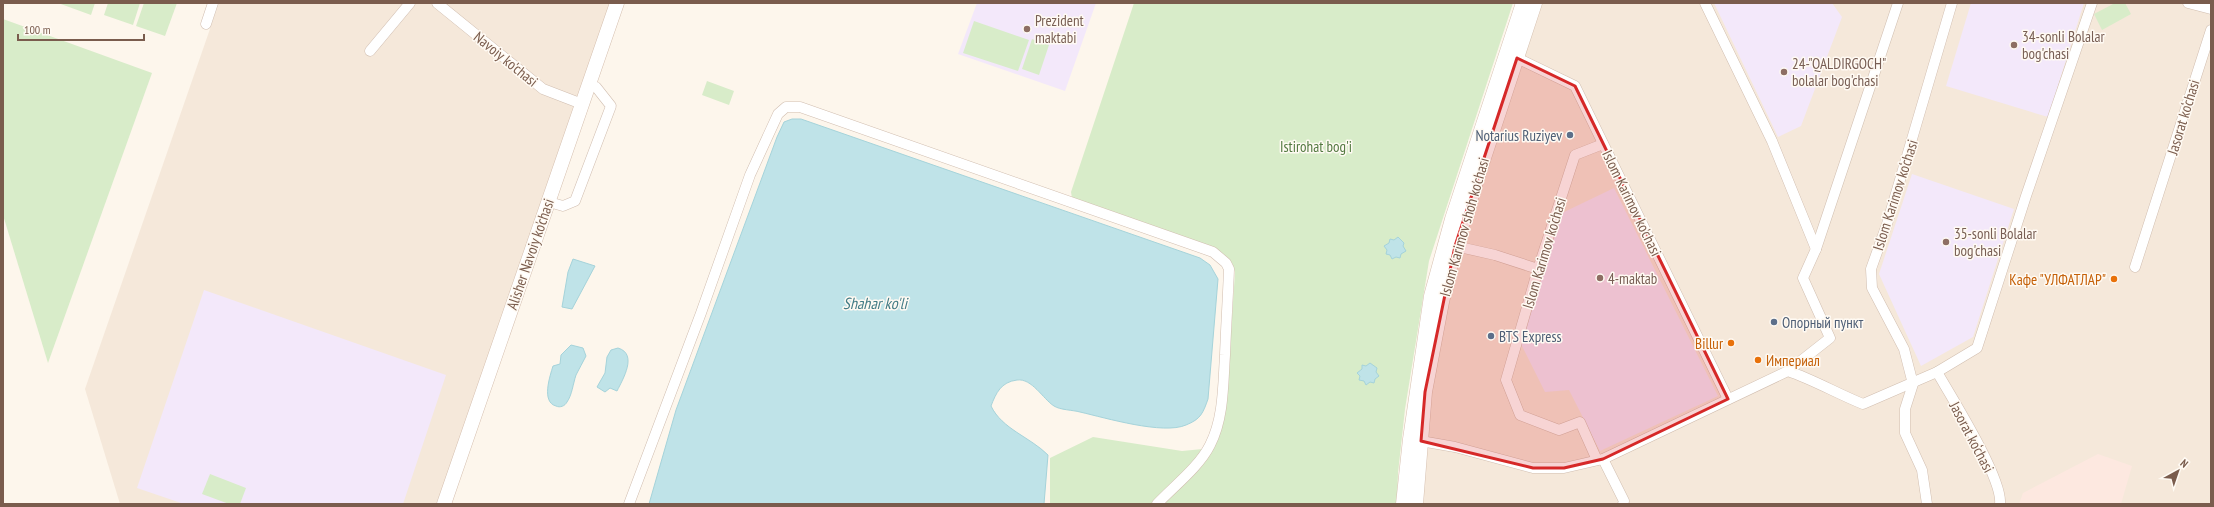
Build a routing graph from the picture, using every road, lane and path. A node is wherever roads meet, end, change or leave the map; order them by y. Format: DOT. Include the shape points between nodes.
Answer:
graph roads {
  1 [pos="214,3"];
  2 [pos="410,3"];
  3 [pos="436,3"];
  4 [pos="617,3"];
  5 [pos="625,3"];
  6 [pos="1522,3"];
  7 [pos="1535,3"];
  8 [pos="1705,3"];
  9 [pos="1898,3"];
  10 [pos="1952,3"];
  11 [pos="2092,3"];
  12 [pos="2188,3"];
  13 [pos="2211,9"];
  14 [pos="206,24"];
  15 [pos="2211,30"];
  16 [pos="370,51"];
  17 [pos="1517,58"];
  18 [pos="589,96"];
  19 [pos="1603,144"];
  20 [pos="556,204"];
  21 [pos="1455,246"];
  22 [pos="536,249"];
  23 [pos="1816,249"];
  24 [pos="2135,267"];
  25 [pos="1538,269"];
  26 [pos="517,303"];
  27 [pos="1788,370"];
  28 [pos="1938,372"];
  29 [pos="1913,384"];
  30 [pos="1728,399"];
  31 [pos="1415,440"];
  32 [pos="1600,460"];
  33 [pos="444,504"];
  34 [pos="453,504"];
  35 [pos="629,504"];
  36 [pos="1157,504"];
  37 [pos="1403,504"];
  38 [pos="1416,504"];
  39 [pos="1623,504"];
  40 [pos="1927,504"];
  41 [pos="2000,504"];
  1 -- 14 [label="street"];
  2 -- 16 [label="street"];
  3 -- 18 [label="street, Navoiy ko'chasi" via="543,89"];
  4 -- 18 [label="main road, Alisher Navoiy ko'chasi"];
  5 -- 18 [label="main road, Alisher Navoiy ko'chasi"];
  6 -- 31 [label="main road, Islom Karimov shoh ko'chasi" via="1440,258 1423,343"];
  7 -- 17 [label="main road, Islom Karimov shoh ko'chasi"];
  8 -- 23 [label="street" via="1772,141"];
  9 -- 23 [label="street"];
  10 -- 29 [label="street, Islom Karimov ko‘chasi" via="1896,195 1871,269 1872,288 1904,349"];
  11 -- 28 [label="street" via="1977,348"];
  12 -- 13 [label="street"];
  15 -- 24 [label="street, Jasorat ko‘chasi"];
  17 -- 19 [label="street, Islom Karimov ko'chasi" via="1575,86"];
  17 -- 21 [label="main road, Islom Karimov shoh ko'chasi"];
  18 -- 20 [label="main road, Alisher Navoiy ko'chasi"];
  18 -- 20 [label="street" via="611,106 576,201 563,206"];
  18 -- 22 [label="main road, Alisher Navoiy ko'chasi"];
  19 -- 25 [label="street, Islom Karimov ko‘chasi" via="1575,155"];
  19 -- 30 [label="street, Islom Karimov ko'chasi"];
  20 -- 22 [label="main road, Alisher Navoiy ko'chasi"];
  21 -- 25 [label="street" via="1495,255"];
  21 -- 31 [label="main road, Islom Karimov shoh ko'chasi"];
  22 -- 26 [label="main road, Alisher Navoiy ko'chasi"];
  23 -- 27 [label="street" via="1802,278 1830,338"];
  25 -- 32 [label="street, Islom Karimov ko‘chasi" via="1506,380 1520,416 1559,430 1580,422"];
  26 -- 33 [label="main road, Alisher Navoiy ko'chasi"];
  26 -- 34 [label="main road, Alisher Navoiy ko'chasi"];
  27 -- 29 [label="street" via="1863,404"];
  27 -- 30 [label="street"];
  28 -- 29 [label="street"];
  28 -- 41 [label="street, Jasorat ko‘chasi" via="1988,461 2001,497"];
  29 -- 40 [label="street" via="1905,409 1904,433 1922,470"];
  30 -- 32 [label="street"];
  31 -- 32 [label="street" via="1533,468 1564,468"];
  31 -- 37 [label="main road, Islom Karimov shoh ko'chasi"];
  31 -- 38 [label="main road, Islom Karimov shoh ko'chasi"];
  32 -- 39 [label="street" via="1624,500"];
  35 -- 36 [label="street" via="756,161 778,114 786,107 800,107 1129,221 1213,252 1226,263 1229,269 1224,376 1221,410 1214,436 1210,447"];
}
